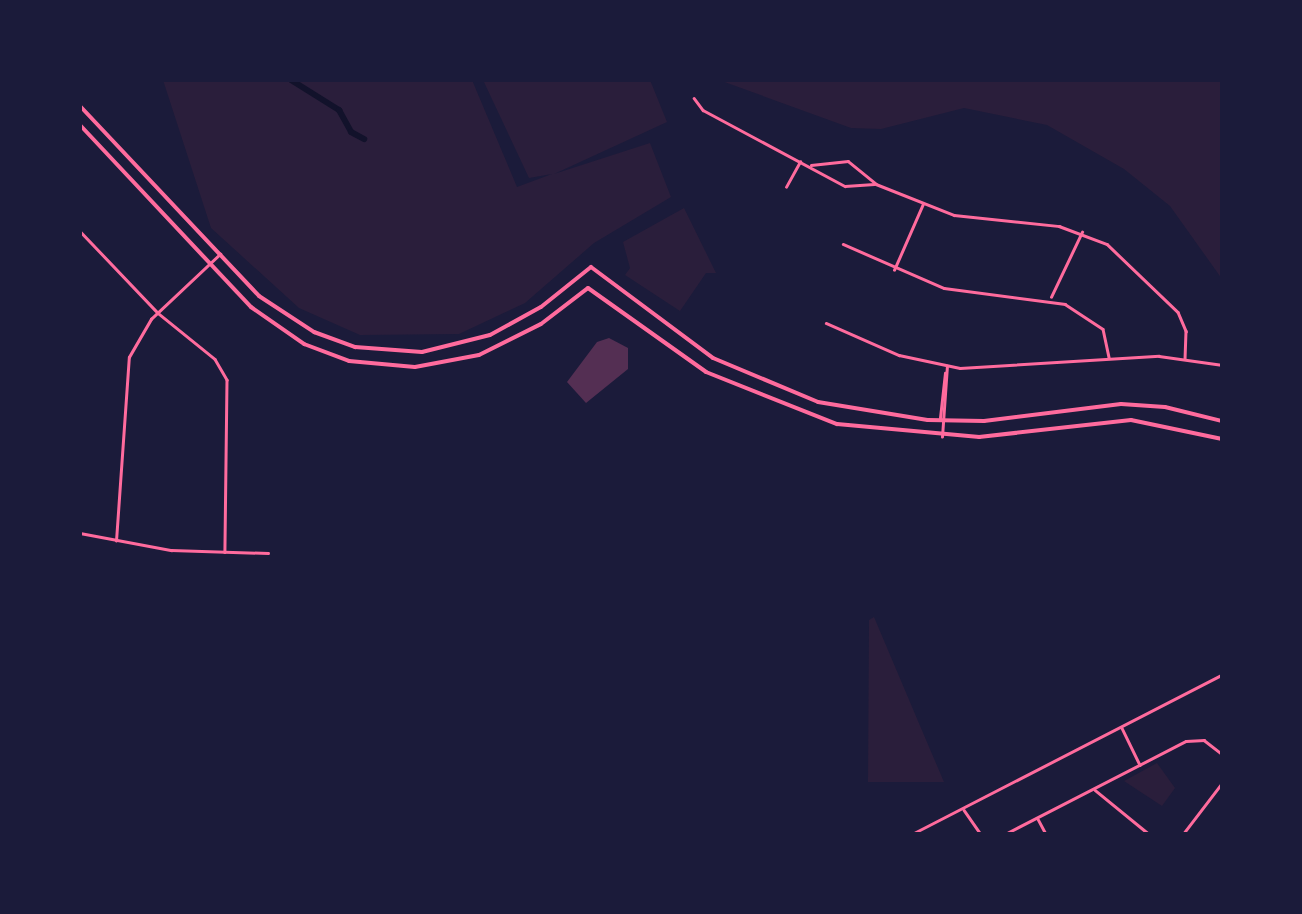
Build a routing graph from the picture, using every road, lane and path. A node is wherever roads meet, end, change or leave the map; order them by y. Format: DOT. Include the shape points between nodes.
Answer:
graph roads {
  1 [pos="694,98"];
  2 [pos="80,106"];
  3 [pos="80,125"];
  4 [pos="800,160"];
  5 [pos="811,165"];
  6 [pos="876,184"];
  7 [pos="786,186"];
  8 [pos="924,202"];
  9 [pos="80,231"];
  10 [pos="1082,232"];
  11 [pos="843,244"];
  12 [pos="220,254"];
  13 [pos="209,263"];
  14 [pos="894,270"];
  15 [pos="1050,298"];
  16 [pos="158,312"];
  17 [pos="826,324"];
  18 [pos="1185,358"];
  19 [pos="1108,359"];
  20 [pos="1222,365"];
  21 [pos="946,369"];
  22 [pos="942,420"];
  23 [pos="1222,422"];
  24 [pos="942,437"];
  25 [pos="1222,439"];
  26 [pos="80,534"];
  27 [pos="116,541"];
  28 [pos="225,552"];
  29 [pos="268,553"];
  30 [pos="1222,675"];
  31 [pos="1121,727"];
  32 [pos="1222,754"];
  33 [pos="1140,765"];
  34 [pos="1222,783"];
  35 [pos="1094,788"];
  36 [pos="964,808"];
  37 [pos="1038,818"];
  38 [pos="912,834"];
  39 [pos="981,834"];
  40 [pos="1005,834"];
  41 [pos="1046,834"];
  42 [pos="1149,834"];
  43 [pos="1182,834"];
  1 -- 4 [label="street" via="703,110"];
  2 -- 12 [label="main road"];
  3 -- 13 [label="main road"];
  4 -- 5 [label="street"];
  4 -- 7 [label="street"];
  5 -- 6 [label="street" via="845,186"];
  5 -- 6 [label="street" via="848,161"];
  6 -- 8 [label="street"];
  8 -- 10 [label="street" via="977,220"];
  8 -- 14 [label="street"];
  9 -- 16 [label="street"];
  10 -- 15 [label="street"];
  10 -- 18 [label="street" via="1117,252 1175,308 1186,331"];
  11 -- 14 [label="street"];
  12 -- 13 [label="street"];
  12 -- 22 [label="main road" via="259,296 314,332 391,352 446,348 505,329 590,267 667,327 764,383 872,414"];
  13 -- 16 [label="street"];
  13 -- 24 [label="main road" via="280,330 368,366 433,366 479,355 541,324 588,288 748,394 837,424"];
  14 -- 15 [label="street" via="962,291"];
  15 -- 19 [label="street" via="1098,323"];
  16 -- 27 [label="street" via="126,366"];
  16 -- 28 [label="street" via="214,359 226,380"];
  17 -- 21 [label="street"];
  18 -- 19 [label="street"];
  18 -- 20 [label="street"];
  19 -- 21 [label="street"];
  21 -- 22 [label="street"];
  21 -- 22 [label="street"];
  22 -- 23 [label="main road" via="1120,404 1165,406"];
  22 -- 24 [label="street"];
  24 -- 25 [label="main road" via="1132,420"];
  26 -- 27 [label="street"];
  27 -- 28 [label="street"];
  28 -- 29 [label="street"];
  30 -- 31 [label="street"];
  31 -- 33 [label="street"];
  31 -- 36 [label="street"];
  32 -- 33 [label="street" via="1194,738"];
  33 -- 35 [label="street"];
  34 -- 43 [label="street"];
  35 -- 37 [label="street"];
  35 -- 42 [label="street"];
  36 -- 38 [label="street"];
  36 -- 39 [label="street"];
  37 -- 40 [label="street"];
  37 -- 41 [label="street"];
}
